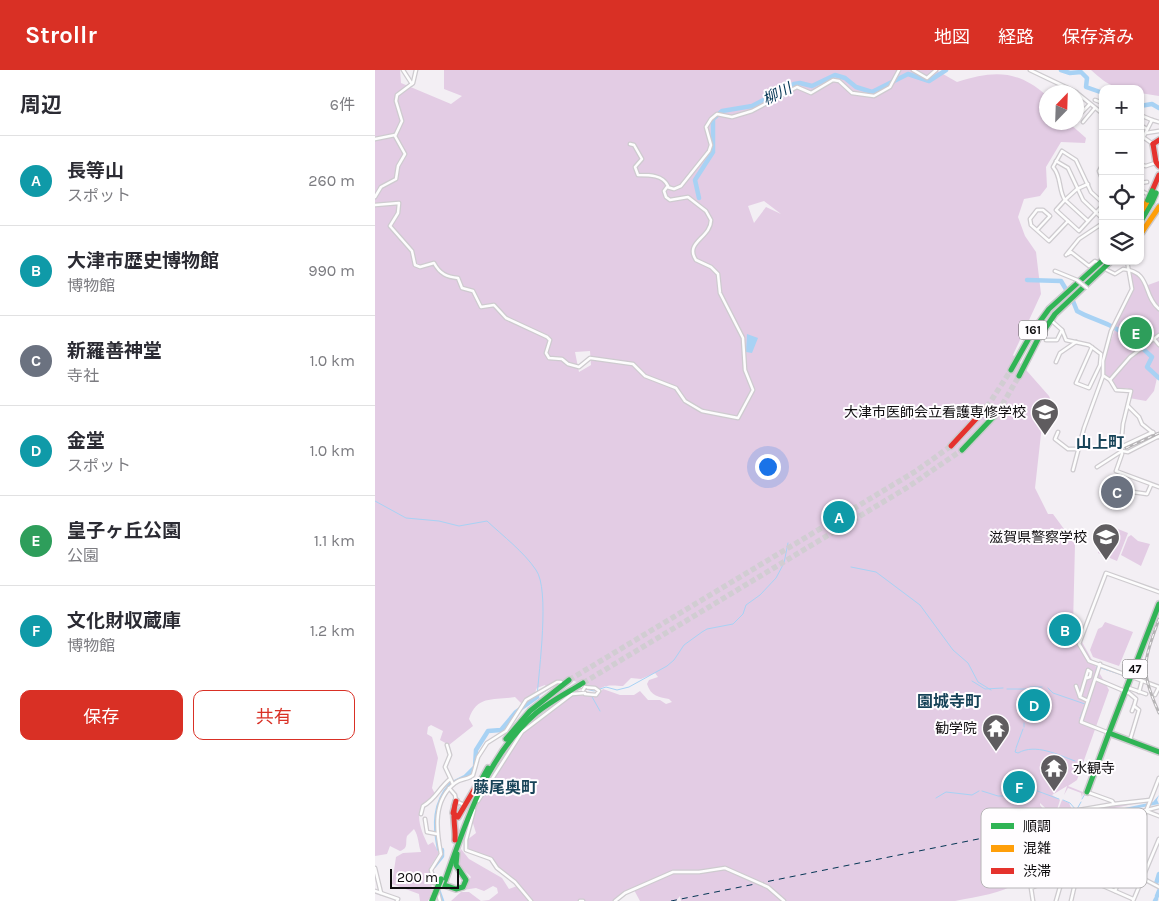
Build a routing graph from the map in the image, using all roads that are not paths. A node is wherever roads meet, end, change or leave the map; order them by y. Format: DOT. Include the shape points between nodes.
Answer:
graph roads {
  1 [pos="403,70"];
  2 [pos="416,70"];
  3 [pos="899,70"];
  4 [pos="913,70"];
  5 [pos="936,70"];
  6 [pos="1030,70"];
  7 [pos="412,84"];
  8 [pos="1060,85"];
  9 [pos="1084,100"];
  10 [pos="1095,100"];
  11 [pos="1099,102"];
  12 [pos="1089,105"];
  13 [pos="1094,109"];
  14 [pos="1084,110"];
  15 [pos="1099,112"];
  16 [pos="1144,117"];
  17 [pos="1152,120"];
  18 [pos="1084,121"];
  19 [pos="1159,122"];
  20 [pos="1144,128"];
  21 [pos="1147,131"];
  22 [pos="1159,131"];
  23 [pos="395,134"];
  24 [pos="1144,134"];
  25 [pos="1144,137"];
  26 [pos="375,139"];
  27 [pos="1157,142"];
  28 [pos="630,144"];
  29 [pos="1057,161"];
  30 [pos="1157,164"];
  31 [pos="1144,166"];
  32 [pos="1159,175"];
  33 [pos="1088,184"];
  34 [pos="668,186"];
  35 [pos="1077,188"];
  36 [pos="1154,194"];
  37 [pos="375,197"];
  38 [pos="1065,200"];
  39 [pos="1099,200"];
  40 [pos="375,205"];
  41 [pos="1159,207"];
  42 [pos="1144,208"];
  43 [pos="1099,209"];
  44 [pos="1056,210"];
  45 [pos="1096,213"];
  46 [pos="1050,216"];
  47 [pos="1102,220"];
  48 [pos="1141,220"];
  49 [pos="1068,221"];
  50 [pos="1088,221"];
  51 [pos="1099,224"];
  52 [pos="1037,230"];
  53 [pos="1144,230"];
  54 [pos="1099,262"];
  55 [pos="1099,265"];
  56 [pos="1107,265"];
  57 [pos="1110,265"];
  58 [pos="1127,265"];
  59 [pos="1127,269"];
  60 [pos="1107,270"];
  61 [pos="1055,271"];
  62 [pos="1096,275"];
  63 [pos="1087,288"];
  64 [pos="1159,309"];
  65 [pos="1053,322"];
  66 [pos="1062,330"];
  67 [pos="1159,335"];
  68 [pos="1154,339"];
  69 [pos="1046,340"];
  70 [pos="1076,342"];
  71 [pos="1159,345"];
  72 [pos="1092,347"];
  73 [pos="1056,362"];
  74 [pos="1101,366"];
  75 [pos="1011,370"];
  76 [pos="1019,376"];
  77 [pos="1103,376"];
  78 [pos="1110,380"];
  79 [pos="1128,406"];
  80 [pos="987,407"];
  81 [pos="997,412"];
  82 [pos="1058,432"];
  83 [pos="1153,432"];
  84 [pos="1159,437"];
  85 [pos="951,446"];
  86 [pos="1077,449"];
  87 [pos="1122,449"];
  88 [pos="962,450"];
  89 [pos="1097,467"];
  90 [pos="1073,470"];
  91 [pos="1151,485"];
  92 [pos="1159,487"];
  93 [pos="1115,489"];
  94 [pos="1133,492"];
  95 [pos="1121,499"];
  96 [pos="1159,592"];
  97 [pos="1159,604"];
  98 [pos="1100,664"];
  99 [pos="1131,676"];
  100 [pos="1087,678"];
  101 [pos="1096,679"];
  102 [pos="569,680"];
  103 [pos="1143,681"];
  104 [pos="561,682"];
  105 [pos="1076,686"];
  106 [pos="1159,687"];
  107 [pos="583,688"];
  108 [pos="1123,690"];
  109 [pos="1139,692"];
  110 [pos="1146,694"];
  111 [pos="1155,695"];
  112 [pos="1080,697"];
  113 [pos="1089,701"];
  114 [pos="1134,706"];
  115 [pos="1132,711"];
  116 [pos="1109,733"];
  117 [pos="1129,741"];
  118 [pos="447,745"];
  119 [pos="1159,752"];
  120 [pos="482,777"];
  121 [pos="1159,778"];
  122 [pos="450,779"];
  123 [pos="453,784"];
  124 [pos="449,788"];
  125 [pos="1087,792"];
  126 [pos="1150,800"];
  127 [pos="456,801"];
  128 [pos="1114,804"];
  129 [pos="464,805"];
  130 [pos="1091,808"];
  131 [pos="1147,808"];
  132 [pos="1147,810"];
  133 [pos="472,812"];
  134 [pos="421,814"];
  135 [pos="1159,816"];
  136 [pos="425,819"];
  137 [pos="436,834"];
  138 [pos="1159,839"];
  139 [pos="457,840"];
  140 [pos="1147,867"];
  141 [pos="375,868"];
  142 [pos="461,871"];
  143 [pos="376,878"];
  144 [pos="1147,881"];
  145 [pos="438,882"];
  146 [pos="1159,887"];
  147 [pos="1031,888"];
  148 [pos="1060,888"];
  149 [pos="1074,888"];
  150 [pos="1109,888"];
  151 [pos="1116,888"];
  152 [pos="1138,888"];
  153 [pos="375,891"];
  154 [pos="1115,891"];
  155 [pos="381,893"];
  156 [pos="1133,900"];
  157 [pos="397,901"];
  158 [pos="431,901"];
  159 [pos="436,901"];
  160 [pos="440,901"];
  161 [pos="531,901"];
  162 [pos="615,901"];
  163 [pos="784,901"];
  164 [pos="1033,901"];
  165 [pos="1055,901"];
  166 [pos="1071,901"];
  1 -- 7 [label="street"];
  2 -- 7 [label="street"];
  3 -- 34 [label="street" via="890,87 874,96 851,93 839,81 833,80 811,93 797,87 742,115 717,114 706,127 711,145 709,151 681,186 675,189"];
  4 -- 5 [label="street" via="927,78"];
  6 -- 8 [label="street"];
  7 -- 23 [label="street" via="397,95 402,121"];
  9 -- 12 [label="street"];
  10 -- 11 [label="street"];
  12 -- 13 [label="street"];
  12 -- 14 [label="street"];
  13 -- 15 [label="street"];
  13 -- 18 [label="street"];
  16 -- 17 [label="street"];
  17 -- 19 [label="street"];
  17 -- 21 [label="street"];
  20 -- 21 [label="street"];
  21 -- 22 [label="street"];
  21 -- 24 [label="street"];
  23 -- 26 [label="street"];
  23 -- 37 [label="street" via="405,157 398,166 396,179 381,187"];
  25 -- 27 [label="street"];
  27 -- 30 [label="main road"];
  28 -- 34 [label="street" via="634,145 641,158 635,166 638,175 662,179"];
  29 -- 33 [label="street" via="1062,151 1071,155 1080,165"];
  29 -- 35 [label="street" via="1069,170"];
  29 -- 38 [label="street" via="1053,167 1059,175"];
  30 -- 31 [label="street"];
  32 -- 36 [label="main road"];
  33 -- 35 [label="street"];
  33 -- 39 [label="street"];
  34 -- 40 [label="street" via="664,192 667,198 673,200 687,196 705,210 711,220 709,231 695,244 693,253 696,260 718,274 720,293 743,338 744,366 753,390 738,418 702,412 685,401 677,388 645,376 633,364 589,358 581,366 576,366 562,359 551,359 546,352 547,337 506,318 494,306 481,307 473,291 463,288 458,278 438,271 434,263 420,267 415,265 412,251 390,226 399,203"];
  35 -- 38 [label="street"];
  35 -- 45 [label="street"];
  36 -- 42 [label="main road"];
  36 -- 48 [label="main road"];
  38 -- 44 [label="street"];
  38 -- 50 [label="street"];
  41 -- 53 [label="main road"];
  43 -- 45 [label="street"];
  44 -- 46 [label="street"];
  44 -- 49 [label="street"];
  45 -- 47 [label="street"];
  45 -- 50 [label="street"];
  46 -- 52 [label="street"];
  46 -- 52 [label="street" via="1043,210 1037,210 1029,219"];
  49 -- 50 [label="street" via="1079,231"];
  49 -- 52 [label="street" via="1049,241"];
  51 -- 54 [label="street" via="1066,254 1071,252 1089,266 1095,261"];
  55 -- 75 [label="main road, 161" via="1070,288 1041,319"];
  56 -- 62 [label="main road, 161"];
  57 -- 62 [label="main road"];
  58 -- 59 [label="street"];
  59 -- 60 [label="street" via="1115,274"];
  59 -- 64 [label="street" via="1142,277"];
  59 -- 74 [label="street" via="1132,289 1111,331"];
  61 -- 63 [label="street, bridge"];
  62 -- 76 [label="main road, 161" via="1066,302 1045,327"];
  65 -- 66 [label="street"];
  66 -- 69 [label="street" via="1057,340"];
  66 -- 70 [label="street" via="1066,340"];
  67 -- 68 [label="street"];
  68 -- 71 [label="street"];
  68 -- 78 [label="street" via="1138,350"];
  70 -- 72 [label="street"];
  70 -- 73 [label="street" via="1060,353"];
  72 -- 74 [label="street" via="1101,354"];
  72 -- 74 [label="street" via="1076,383 1089,388"];
  74 -- 77 [label="street"];
  77 -- 78 [label="street"];
  77 -- 86 [label="street"];
  78 -- 79 [label="street" via="1116,390 1131,391"];
  79 -- 83 [label="street"];
  79 -- 87 [label="street"];
  80 -- 85 [label="main road"];
  81 -- 88 [label="main road"];
  82 -- 86 [label="street" via="1055,439 1068,449"];
  83 -- 84 [label="street"];
  83 -- 87 [label="street"];
  84 -- 87 [label="street" via="1127,452"];
  86 -- 90 [label="street"];
  87 -- 89 [label="street"];
  87 -- 91 [label="street" via="1116,471"];
  91 -- 92 [label="street"];
  91 -- 94 [label="street" via="1147,494"];
  93 -- 94 [label="street"];
  94 -- 95 [label="street"];
  96 -- 98 [label="street" via="1105,574 1080,640 1087,658"];
  97 -- 99 [label="main road, 47"];
  98 -- 99 [label="street"];
  98 -- 101 [label="street"];
  99 -- 103 [label="street"];
  99 -- 108 [label="main road, 47"];
  100 -- 112 [label="street"];
  101 -- 108 [label="street"];
  101 -- 113 [label="street"];
  102 -- 120 [label="main road" via="525,717 504,742"];
  103 -- 106 [label="street"];
  103 -- 109 [label="street"];
  104 -- 123 [label="street" via="526,700 505,731 485,746 473,775"];
  105 -- 112 [label="street"];
  106 -- 111 [label="street"];
  107 -- 107 [label="street" via="596,695 599,691 595,688"];
  107 -- 133 [label="main road" via="542,709 511,739 490,771"];
  107 -- 133 [label="street" via="522,732"];
  108 -- 109 [label="street"];
  108 -- 114 [label="street" via="1136,699"];
  108 -- 116 [label="main road, 47"];
  109 -- 110 [label="street"];
  112 -- 113 [label="street"];
  113 -- 116 [label="street" via="1081,722"];
  114 -- 115 [label="street"];
  114 -- 117 [label="street" via="1139,710"];
  116 -- 117 [label="main road"];
  116 -- 125 [label="main road"];
  117 -- 119 [label="main road"];
  118 -- 122 [label="street" via="450,757 445,767"];
  120 -- 127 [label="main road" via="462,814 456,817 453,813"];
  120 -- 139 [label="main road"];
  121 -- 126 [label="street"];
  122 -- 123 [label="street"];
  122 -- 134 [label="street" via="431,803 423,806"];
  123 -- 124 [label="street"];
  124 -- 127 [label="street"];
  124 -- 137 [label="street" via="441,801"];
  125 -- 128 [label="street"];
  126 -- 128 [label="street"];
  126 -- 131 [label="street"];
  127 -- 129 [label="street"];
  127 -- 139 [label="main road" via="452,815"];
  128 -- 130 [label="street"];
  132 -- 135 [label="street"];
  133 -- 139 [label="main road"];
  133 -- 161 [label="street" via="466,850 491,859"];
  136 -- 137 [label="street" via="427,832"];
  137 -- 145 [label="street" via="441,854 431,870"];
  138 -- 140 [label="street"];
  139 -- 142 [label="main road" via="456,862"];
  139 -- 145 [label="main road"];
  141 -- 143 [label="street"];
  142 -- 145 [label="main road" via="453,870"];
  142 -- 145 [label="main road" via="466,880 463,887 456,889"];
  143 -- 155 [label="street"];
  144 -- 146 [label="street"];
  145 -- 158 [label="main road, bridge"];
  145 -- 158 [label="street"];
  145 -- 159 [label="main road"];
  145 -- 160 [label="street"];
  147 -- 164 [label="street"];
  148 -- 165 [label="street"];
  149 -- 166 [label="street"];
  150 -- 154 [label="street"];
  151 -- 154 [label="street"];
  152 -- 156 [label="street"];
  153 -- 155 [label="street"];
  154 -- 156 [label="street"];
  155 -- 157 [label="street"];
  162 -- 163 [label="street" via="625,893 673,872 725,868 768,887"];
}
